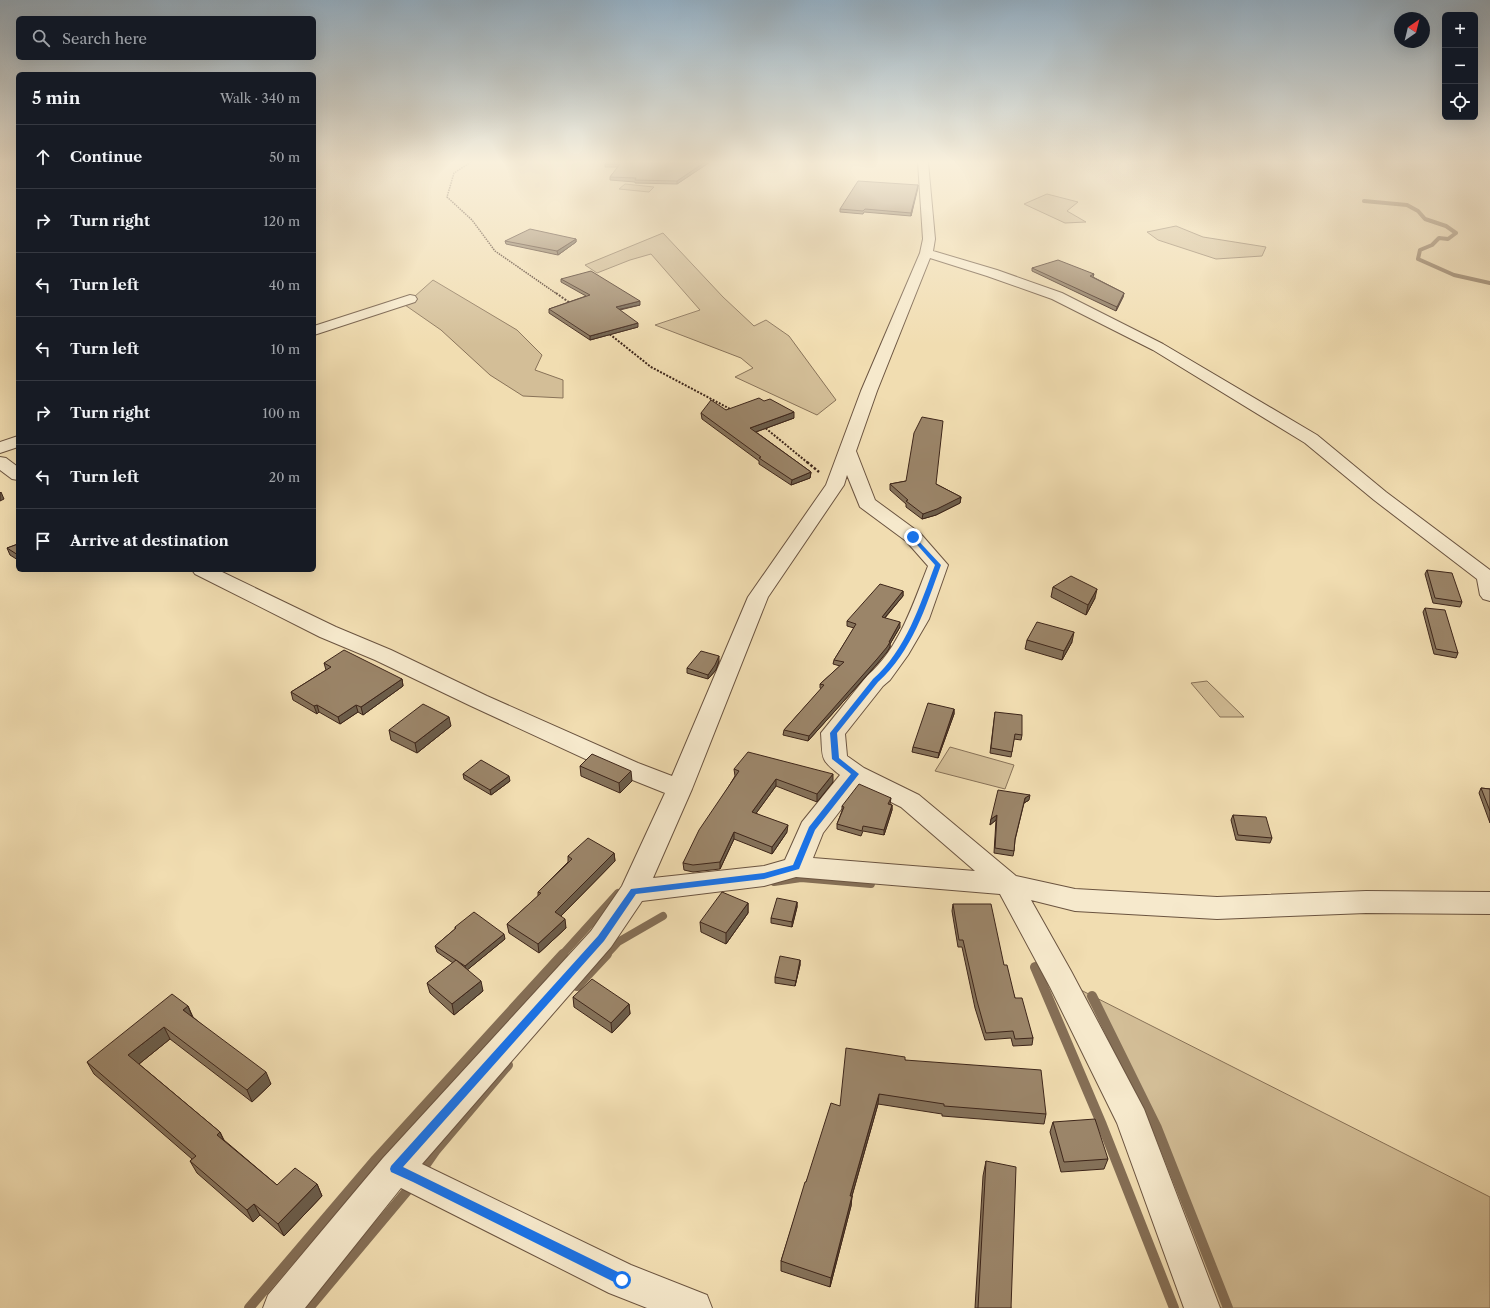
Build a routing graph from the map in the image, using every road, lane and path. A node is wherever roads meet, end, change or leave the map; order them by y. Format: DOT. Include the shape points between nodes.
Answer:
graph roads {
  1 [pos="474,223"];
  2 [pos="928,223"];
  3 [pos="926,252"];
  4 [pos="410,299"];
  5 [pos="574,306"];
  6 [pos="604,329"];
  7 [pos="316,330"];
  8 [pos="734,411"];
  9 [pos="762,426"];
  10 [pos="16,442"];
  11 [pos="0,448"];
  12 [pos="847,451"];
  13 [pos="0,462"];
  14 [pos="16,474"];
  15 [pos="835,486"];
  16 [pos="206,572"];
  17 [pos="1490,595"];
  18 [pos="855,774"];
  19 [pos="679,789"];
  20 [pos="796,867"];
  21 [pos="1008,884"];
  22 [pos="634,891"];
  23 [pos="1490,903"];
  24 [pos="395,1169"];
  25 [pos="281,1308"];
  26 [pos="694,1308"];
  27 [pos="1202,1308"];
  1 -- 5 [label="path" via="495,251"];
  2 -- 3 [label="street" via="929,239"];
  3 -- 12 [label="street"];
  3 -- 17 [label="street" via="1057,296 1158,347 1304,435 1487,577"];
  4 -- 7 [label="street"];
  6 -- 8 [label="path" via="651,367"];
  9 -- 15 [label="path"];
  10 -- 11 [label="street"];
  12 -- 15 [label="street"];
  12 -- 18 [label="street" via="867,503 913,537 938,565 918,619 900,650 833,733 835,759"];
  13 -- 14 [label="street"];
  15 -- 19 [label="street" via="758,597"];
  16 -- 19 [label="street" via="328,632 629,769"];
  18 -- 20 [label="street" via="811,829"];
  18 -- 21 [label="street" via="910,802"];
  19 -- 22 [label="street"];
  20 -- 21 [label="street"];
  20 -- 22 [label="street" via="764,876"];
  21 -- 23 [label="street" via="1075,900 1217,908 1366,902"];
  21 -- 27 [label="street" via="1061,980 1132,1120"];
  22 -- 24 [label="street" via="601,939"];
  24 -- 25 [label="street"];
  24 -- 26 [label="street" via="622,1280"];
}
